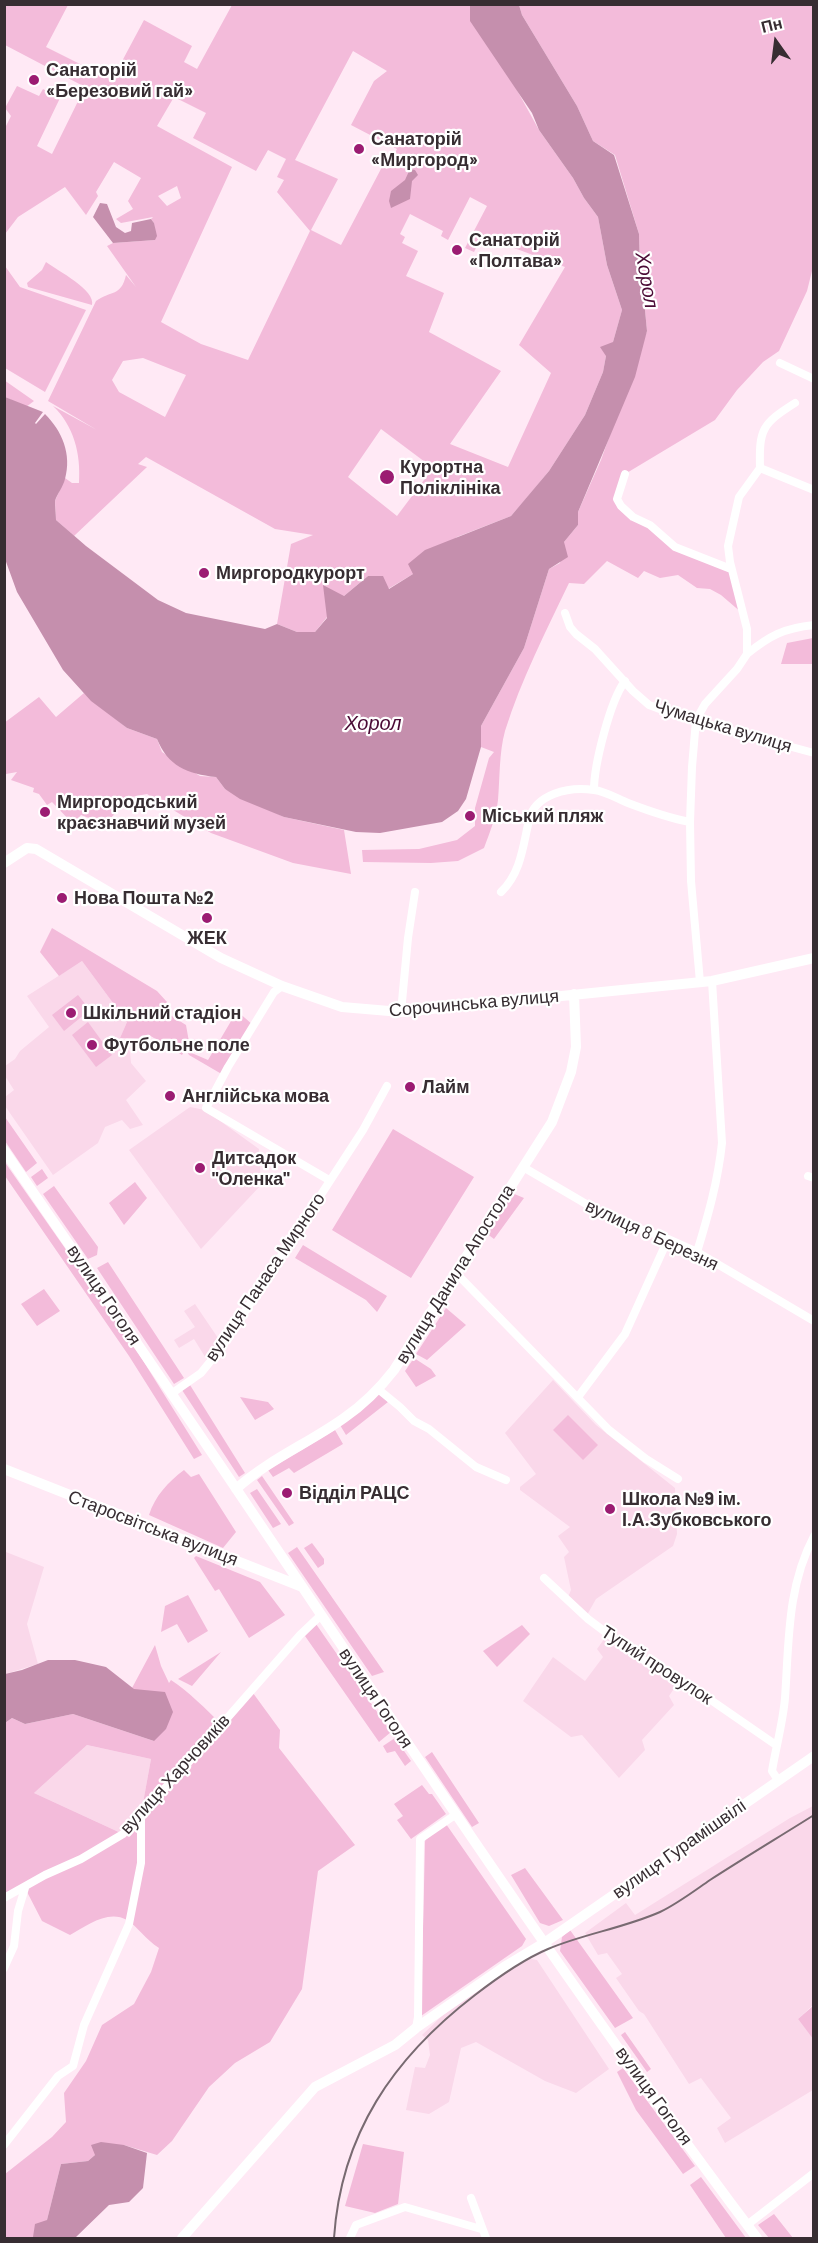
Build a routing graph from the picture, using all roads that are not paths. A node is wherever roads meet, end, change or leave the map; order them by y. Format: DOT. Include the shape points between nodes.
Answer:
graph roads {
  1 [pos="780,363"];
  2 [pos="813,379"];
  3 [pos="795,403"];
  4 [pos="760,468"];
  5 [pos="625,474"];
  6 [pos="813,490"];
  7 [pos="731,569"];
  8 [pos="565,613"];
  9 [pos="813,625"];
  10 [pos="747,654"];
  11 [pos="625,681"];
  12 [pos="696,720"];
  13 [pos="813,753"];
  14 [pos="594,790"];
  15 [pos="690,822"];
  16 [pos="4,863"];
  17 [pos="415,892"];
  18 [pos="501,892"];
  19 [pos="813,958"];
  20 [pos="712,981"];
  21 [pos="700,982"];
  22 [pos="282,986"];
  23 [pos="574,994"];
  24 [pos="401,1012"];
  25 [pos="387,1086"];
  26 [pos="4,1150"];
  27 [pos="522,1167"];
  28 [pos="329,1180"];
  29 [pos="668,1239"];
  30 [pos="697,1252"];
  31 [pos="456,1273"];
  32 [pos="813,1321"];
  33 [pos="378,1389"];
  34 [pos="171,1394"];
  35 [pos="578,1397"];
  36 [pos="4,1469"];
  37 [pos="678,1479"];
  38 [pos="506,1480"];
  39 [pos="236,1489"];
  40 [pos="813,1536"];
  41 [pos="544,1578"];
  42 [pos="301,1587"];
  43 [pos="321,1616"];
  44 [pos="776,1745"];
  45 [pos="813,1756"];
  46 [pos="778,1780"];
  47 [pos="141,1814"];
  48 [pos="455,1815"];
  49 [pos="25,1888"];
  50 [pos="4,1898"];
  51 [pos="544,1943"];
  52 [pos="4,1968"];
  53 [pos="416,2028"];
  54 [pos="4,2145"];
  55 [pos="813,2173"];
  56 [pos="471,2198"];
  57 [pos="747,2225"];
  58 [pos="482,2229"];
  59 [pos="182,2238"];
  60 [pos="350,2238"];
  61 [pos="486,2238"];
  62 [pos="757,2238"];
  1 -- 2 [label="street"];
  3 -- 4 [label="street" via="763,429"];
  4 -- 6 [label="street"];
  4 -- 7 [label="street" via="743,490 733,516 728,546"];
  5 -- 7 [label="street" via="617,499 633,517 650,525 675,547"];
  7 -- 10 [label="street" via="747,629"];
  8 -- 11 [label="street, Чумацька вулиця" via="576,634"];
  9 -- 10 [label="street" via="794,627 767,638"];
  10 -- 12 [label="street"];
  11 -- 12 [label="street, Чумацька вулиця" via="649,705"];
  11 -- 14 [label="street" via="617,691"];
  12 -- 13 [label="street, Чумацька вулиця"];
  12 -- 15 [label="street"];
  14 -- 15 [label="street" via="668,818"];
  14 -- 18 [label="street" via="561,793 540,800 531,811 514,877"];
  15 -- 21 [label="street"];
  16 -- 22 [label="street, Сорочинська вулиця" via="27,848 36,849 221,958"];
  17 -- 24 [label="street"];
  19 -- 20 [label="street, Сорочинська вулиця"];
  20 -- 21 [label="street, Сорочинська вулиця"];
  20 -- 30 [label="street" via="722,1143 712,1202"];
  21 -- 23 [label="street, Сорочинська вулиця"];
  22 -- 24 [label="street, Сорочинська вулиця" via="342,1007"];
  22 -- 28 [label="street, вулиця Панаса Мирного" via="274,992 206,1108"];
  23 -- 24 [label="street, Сорочинська вулиця"];
  23 -- 27 [label="street, вулиця Данила Апостола" via="576,1047 571,1072 552,1122"];
  25 -- 28 [label="street, вулиця Панаса Мирного"];
  26 -- 34 [label="street, вулиця Гоголя"];
  27 -- 29 [label="street, вулиця 8 Березня" via="610,1218"];
  27 -- 31 [label="street, вулиця Данила Апостола"];
  28 -- 34 [label="street, вулиця Панаса Мирного" via="222,1347 201,1373"];
  29 -- 30 [label="street, вулиця 8 Березня"];
  29 -- 35 [label="street" via="624,1334"];
  30 -- 32 [label="street, вулиця 8 Березня"];
  31 -- 33 [label="street, вулиця Данила Апостола"];
  31 -- 35 [label="street"];
  33 -- 38 [label="street" via="476,1467"];
  33 -- 39 [label="street, вулиця Данила Апостола" via="345,1418"];
  34 -- 39 [label="street, вулиця Гоголя"];
  35 -- 37 [label="street" via="616,1436"];
  36 -- 42 [label="street, Старосвітська вулиця"];
  39 -- 42 [label="street, вулиця Гоголя"];
  40 -- 44 [label="street" via="795,1586 785,1701"];
  41 -- 44 [label="street, Тупий провулок" via="588,1619 640,1658 705,1696"];
  42 -- 43 [label="street, вулиця Гоголя"];
  43 -- 47 [label="street, вулиця Харчовиків"];
  43 -- 48 [label="street, вулиця Гоголя"];
  44 -- 46 [label="street" via="772,1771"];
  45 -- 46 [label="street, вулиця Гурамішвілі"];
  46 -- 51 [label="street, вулиця Гурамішвілі"];
  47 -- 49 [label="street, вулиця Харчовиків" via="123,1834"];
  47 -- 54 [label="street" via="141,1863 129,1924 84,2025 73,2066 58,2076"];
  48 -- 51 [label="street, вулиця Гоголя"];
  48 -- 53 [label="street" via="420,1839"];
  49 -- 50 [label="street, вулиця Харчовиків"];
  49 -- 52 [label="street" via="14,1946"];
  51 -- 53 [label="street, вулиця Гурамішвілі"];
  51 -- 57 [label="street, вулиця Гоголя"];
  53 -- 59 [label="street, вулиця Гурамішвілі" via="395,2045 315,2087"];
  55 -- 57 [label="street"];
  56 -- 58 [label="street"];
  57 -- 62 [label="street, вулиця Гоголя"];
  58 -- 60 [label="street" via="405,2207 356,2225"];
  58 -- 61 [label="street"];
}
